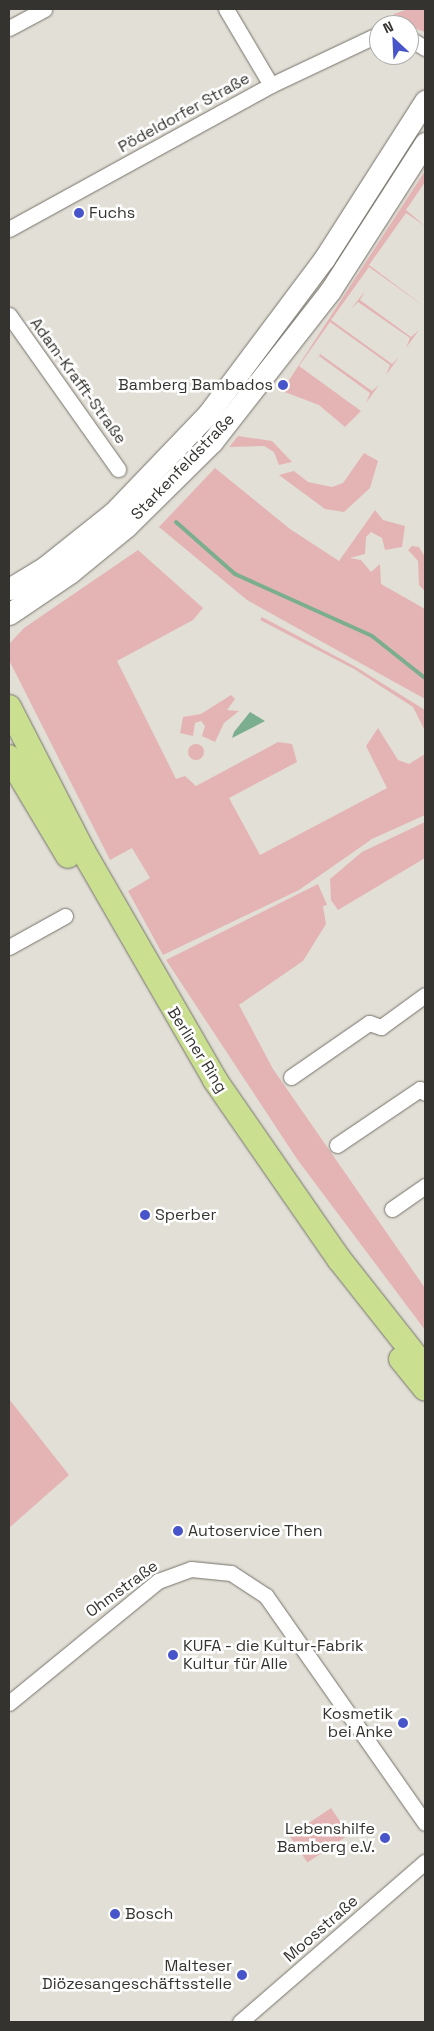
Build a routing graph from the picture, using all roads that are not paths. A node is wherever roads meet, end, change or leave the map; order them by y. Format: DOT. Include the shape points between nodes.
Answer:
graph roads {
  1 [pos="44,9"];
  2 [pos="226,9"];
  3 [pos="9,28"];
  4 [pos="369,39"];
  5 [pos="271,86"];
  6 [pos="425,101"];
  7 [pos="425,143"];
  8 [pos="9,228"];
  9 [pos="310,278"];
  10 [pos="330,291"];
  11 [pos="9,315"];
  12 [pos="118,469"];
  13 [pos="9,589"];
  14 [pos="9,614"];
  15 [pos="9,707"];
  16 [pos="9,757"];
  17 [pos="65,916"];
  18 [pos="9,947"];
  19 [pos="425,995"];
  20 [pos="291,1077"];
  21 [pos="425,1093"];
  22 [pos="337,1145"];
  23 [pos="425,1186"];
  24 [pos="392,1209"];
  25 [pos="425,1368"];
  26 [pos="425,1389"];
  27 [pos="9,1703"];
  28 [pos="425,1823"];
  29 [pos="425,1862"];
  30 [pos="240,2022"];
  1 -- 3 [label="street"];
  2 -- 5 [label="street"];
  4 -- 5 [label="street, Pödeldorfer Straße"];
  5 -- 8 [label="street, Pödeldorfer Straße"];
  6 -- 9 [label="main road, Starkenfeldstraße"];
  7 -- 10 [label="main road, Starkenfeldstraße"];
  9 -- 10 [label="main road"];
  9 -- 13 [label="main road, Starkenfeldstraße" via="222,396 149,478 76,544"];
  10 -- 14 [label="main road, Starkenfeldstraße" via="191,464 89,558"];
  11 -- 12 [label="street, Adam-Krafft-Straße"];
  15 -- 25 [label="main road, Berliner Ring" via="83,851 210,1072 339,1259"];
  16 -- 26 [label="main road, Berliner Ring" via="224,1120 313,1247"];
  17 -- 18 [label="street"];
  19 -- 20 [label="street" via="381,1027 369,1023"];
  21 -- 22 [label="street" via="420,1089"];
  23 -- 24 [label="street"];
  27 -- 28 [label="street, Ohmstraße" via="158,1581 191,1569 231,1573 266,1596"];
  29 -- 30 [label="street, Moosstraße"];
}
